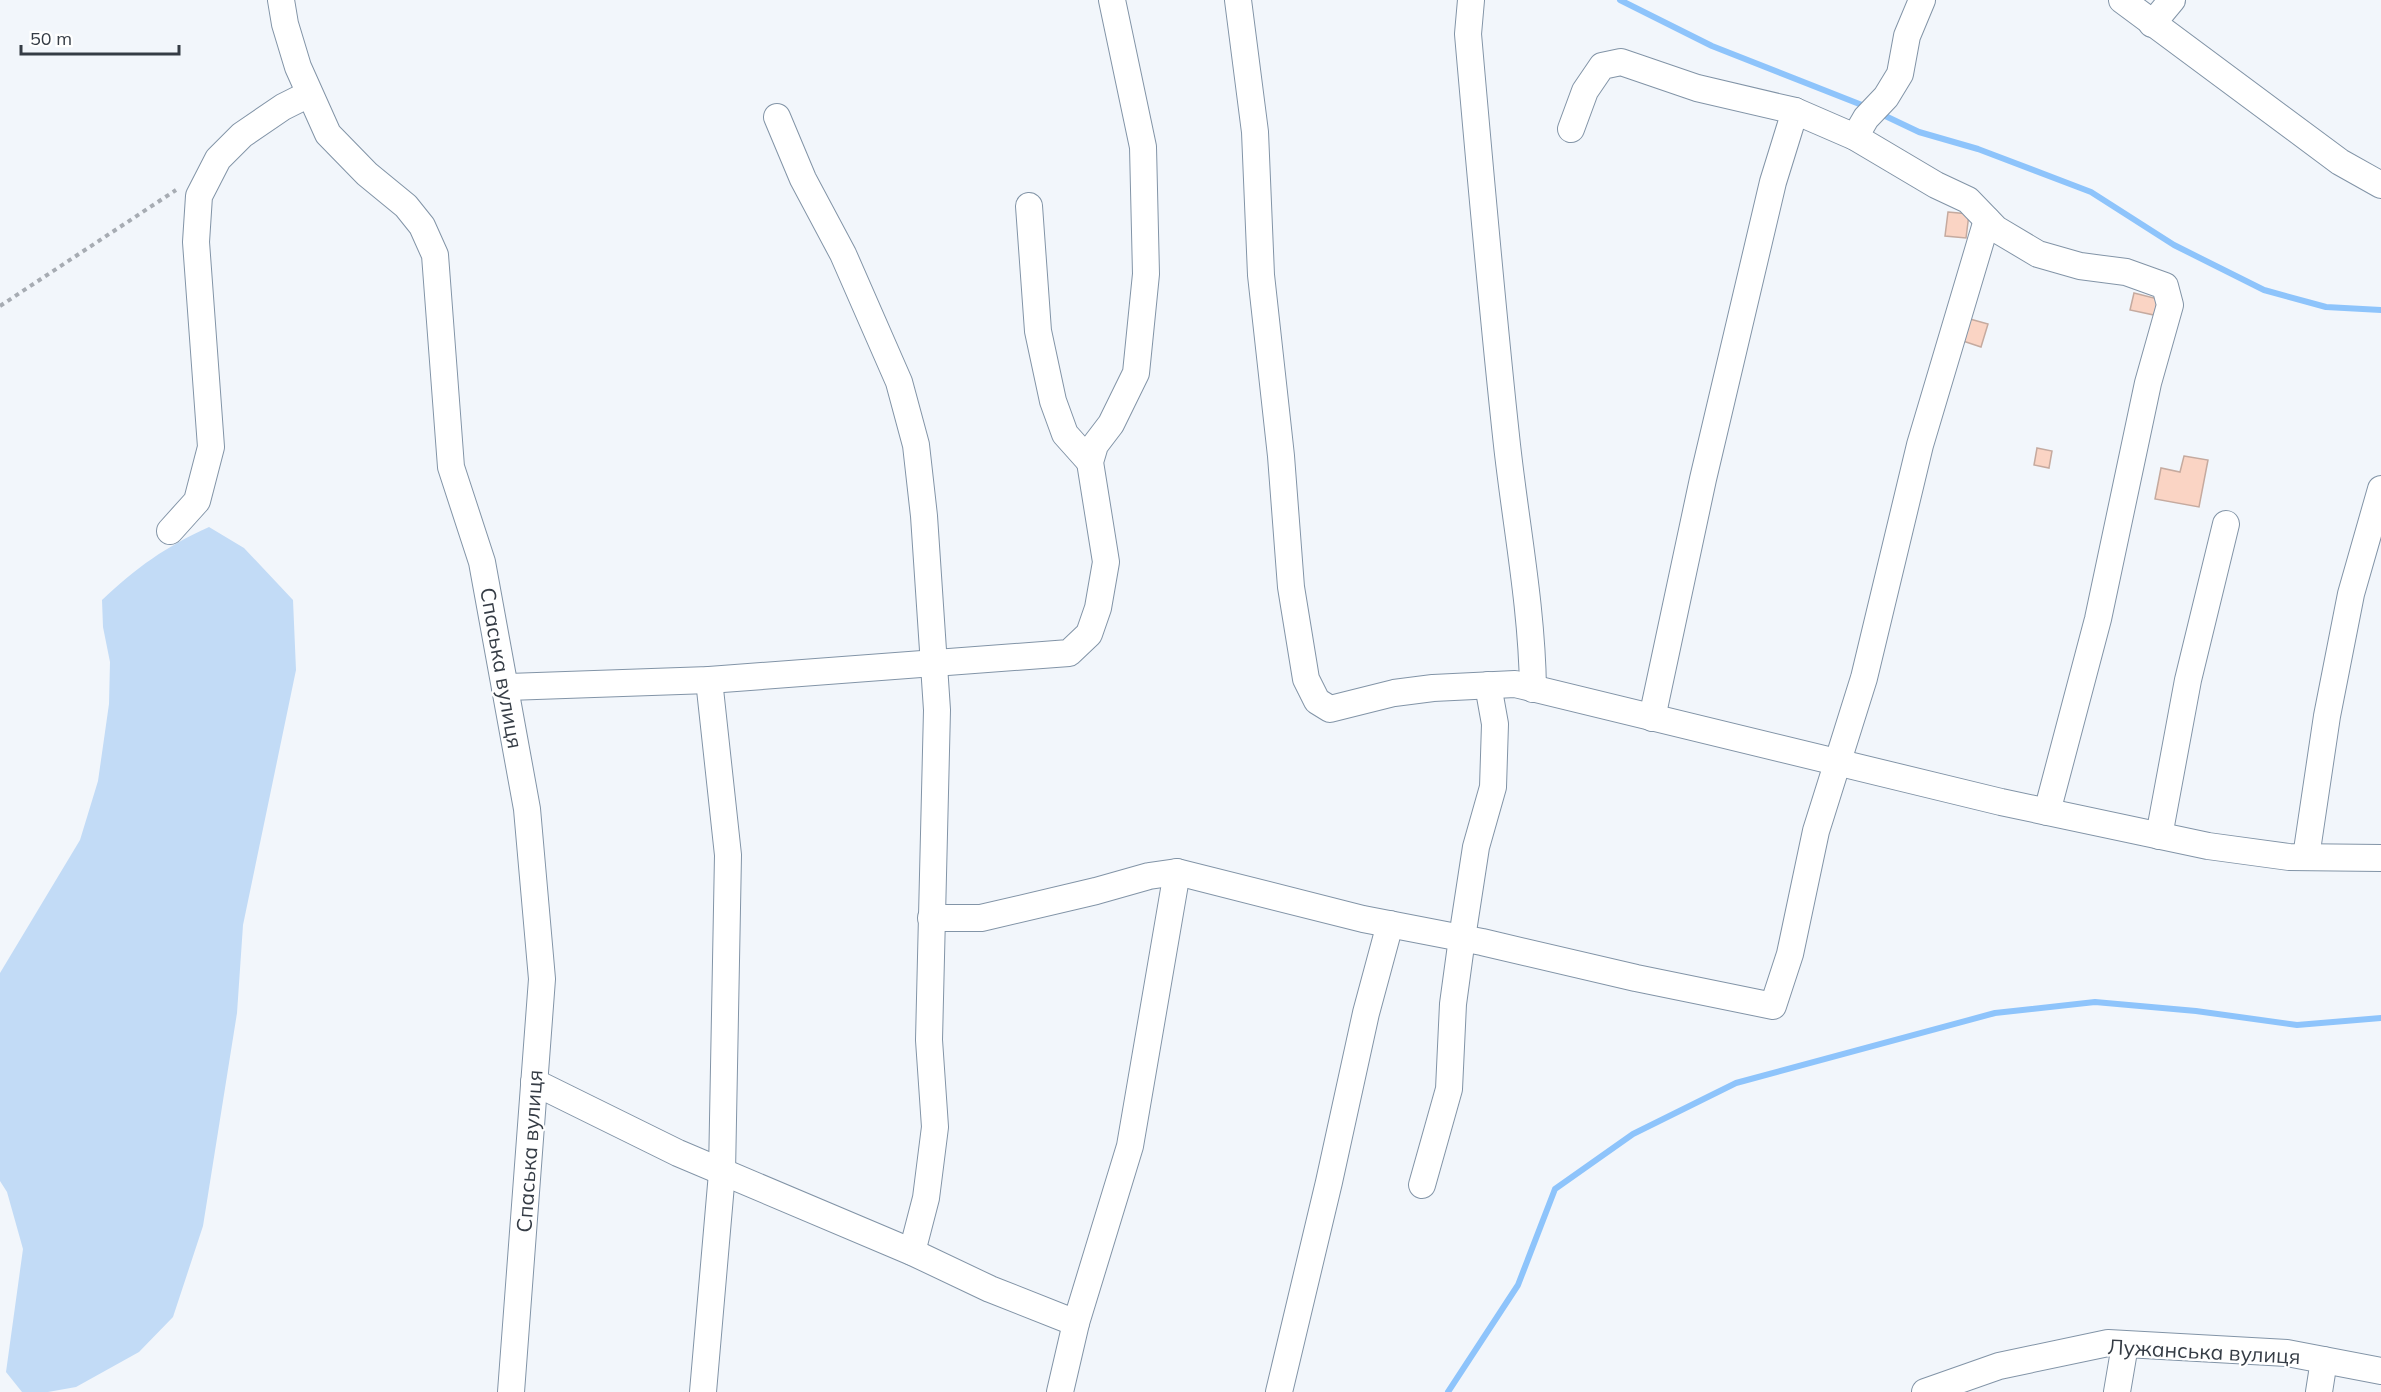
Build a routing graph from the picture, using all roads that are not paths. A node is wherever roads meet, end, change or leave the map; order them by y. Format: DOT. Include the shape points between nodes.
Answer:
graph roads {
  1 [pos="281,0"];
  2 [pos="1112,0"];
  3 [pos="1238,0"];
  4 [pos="1471,0"];
  5 [pos="1922,0"];
  6 [pos="2121,0"];
  7 [pos="2172,0"];
  8 [pos="2152,24"];
  9 [pos="309,94"];
  10 [pos="1795,111"];
  11 [pos="777,117"];
  12 [pos="1860,128"];
  13 [pos="1571,129"];
  14 [pos="2381,185"];
  15 [pos="1029,206"];
  16 [pos="1987,220"];
  17 [pos="1090,462"];
  18 [pos="2381,489"];
  19 [pos="2226,524"];
  20 [pos="170,531"];
  21 [pos="935,663"];
  22 [pos="709,681"];
  23 [pos="1488,685"];
  24 [pos="505,687"];
  25 [pos="1533,689"];
  26 [pos="1652,718"];
  27 [pos="1838,762"];
  28 [pos="2047,812"];
  29 [pos="2159,836"];
  30 [pos="2306,857"];
  31 [pos="2381,858"];
  32 [pos="1178,872"];
  33 [pos="931,918"];
  34 [pos="1390,924"];
  35 [pos="1462,938"];
  36 [pos="534,1082"];
  37 [pos="722,1173"];
  38 [pos="1422,1185"];
  39 [pos="912,1252"];
  40 [pos="1076,1323"];
  41 [pos="2125,1345"];
  42 [pos="2324,1360"];
  43 [pos="2381,1371"];
  44 [pos="512,1392"];
  45 [pos="703,1392"];
  46 [pos="1060,1392"];
  47 [pos="1279,1392"];
  48 [pos="1926,1392"];
  49 [pos="2117,1392"];
  50 [pos="2319,1392"];
  1 -- 9 [label="street, Спаська вулиця" via="285,24"];
  2 -- 17 [label="street" via="1143,147 1146,274 1136,373 1111,424 1095,445"];
  3 -- 23 [label="street" via="1255,132 1261,275 1291,587 1306,679 1317,701 1330,709 1394,693"];
  4 -- 25 [label="street" via="1468,34 1495,338 1532,650"];
  5 -- 12 [label="street" via="1907,36 1900,74"];
  6 -- 8 [label="street"];
  7 -- 8 [label="street"];
  8 -- 14 [label="street" via="2340,162"];
  9 -- 20 [label="street" via="242,135 218,159 199,196 196,242 211,447 197,501"];
  9 -- 24 [label="street, Спаська вулиця" via="328,134 406,206 422,226 435,255 451,467 482,562"];
  10 -- 12 [label="street"];
  10 -- 13 [label="street" via="1697,88 1621,62 1602,66 1585,91"];
  10 -- 26 [label="street" via="1770,193"];
  11 -- 21 [label="street" via="803,178 843,254 898,382 916,445"];
  12 -- 16 [label="street" via="1936,185 1968,200"];
  15 -- 17 [label="street" via="1038,330 1053,401 1065,434"];
  16 -- 27 [label="street" via="1920,445 1864,678"];
  16 -- 28 [label="street" via="2038,254 2080,266 2126,272 2165,286 2170,305 2148,383 2098,619"];
  17 -- 21 [label="street" via="1106,562 1089,634 1069,653"];
  18 -- 30 [label="street" via="2351,594 2326,716"];
  19 -- 29 [label="street" via="2188,681"];
  21 -- 22 [label="street"];
  21 -- 33 [label="street" via="936,820"];
  22 -- 24 [label="street"];
  22 -- 37 [label="street" via="728,855"];
  23 -- 25 [label="street" via="1515,684"];
  23 -- 35 [label="street" via="1495,724 1493,787 1476,847"];
  24 -- 36 [label="street, Спаська вулиця" via="527,809 542,979"];
  25 -- 26 [label="street"];
  26 -- 27 [label="street"];
  27 -- 28 [label="street"];
  27 -- 35 [label="street" via="1816,831 1790,954 1773,1006"];
  28 -- 29 [label="street"];
  29 -- 30 [label="street"];
  30 -- 31 [label="street"];
  32 -- 33 [label="street" via="981,918"];
  32 -- 34 [label="street"];
  32 -- 40 [label="street" via="1130,1146"];
  33 -- 39 [label="street" via="929,1040 935,1127 926,1198"];
  34 -- 35 [label="street"];
  34 -- 47 [label="street"];
  35 -- 38 [label="street" via="1453,1004 1449,1089"];
  36 -- 37 [label="street"];
  36 -- 44 [label="street, Спаська вулиця"];
  37 -- 39 [label="street"];
  37 -- 45 [label="street"];
  39 -- 40 [label="street"];
  40 -- 46 [label="street"];
  41 -- 42 [label="street, Лужанська вулиця" via="2287,1353"];
  41 -- 48 [label="street, Лужанська вулиця" via="2108,1343 1999,1366"];
  41 -- 49 [label="street"];
  42 -- 43 [label="street, Лужанська вулиця"];
  42 -- 50 [label="street"];
}
